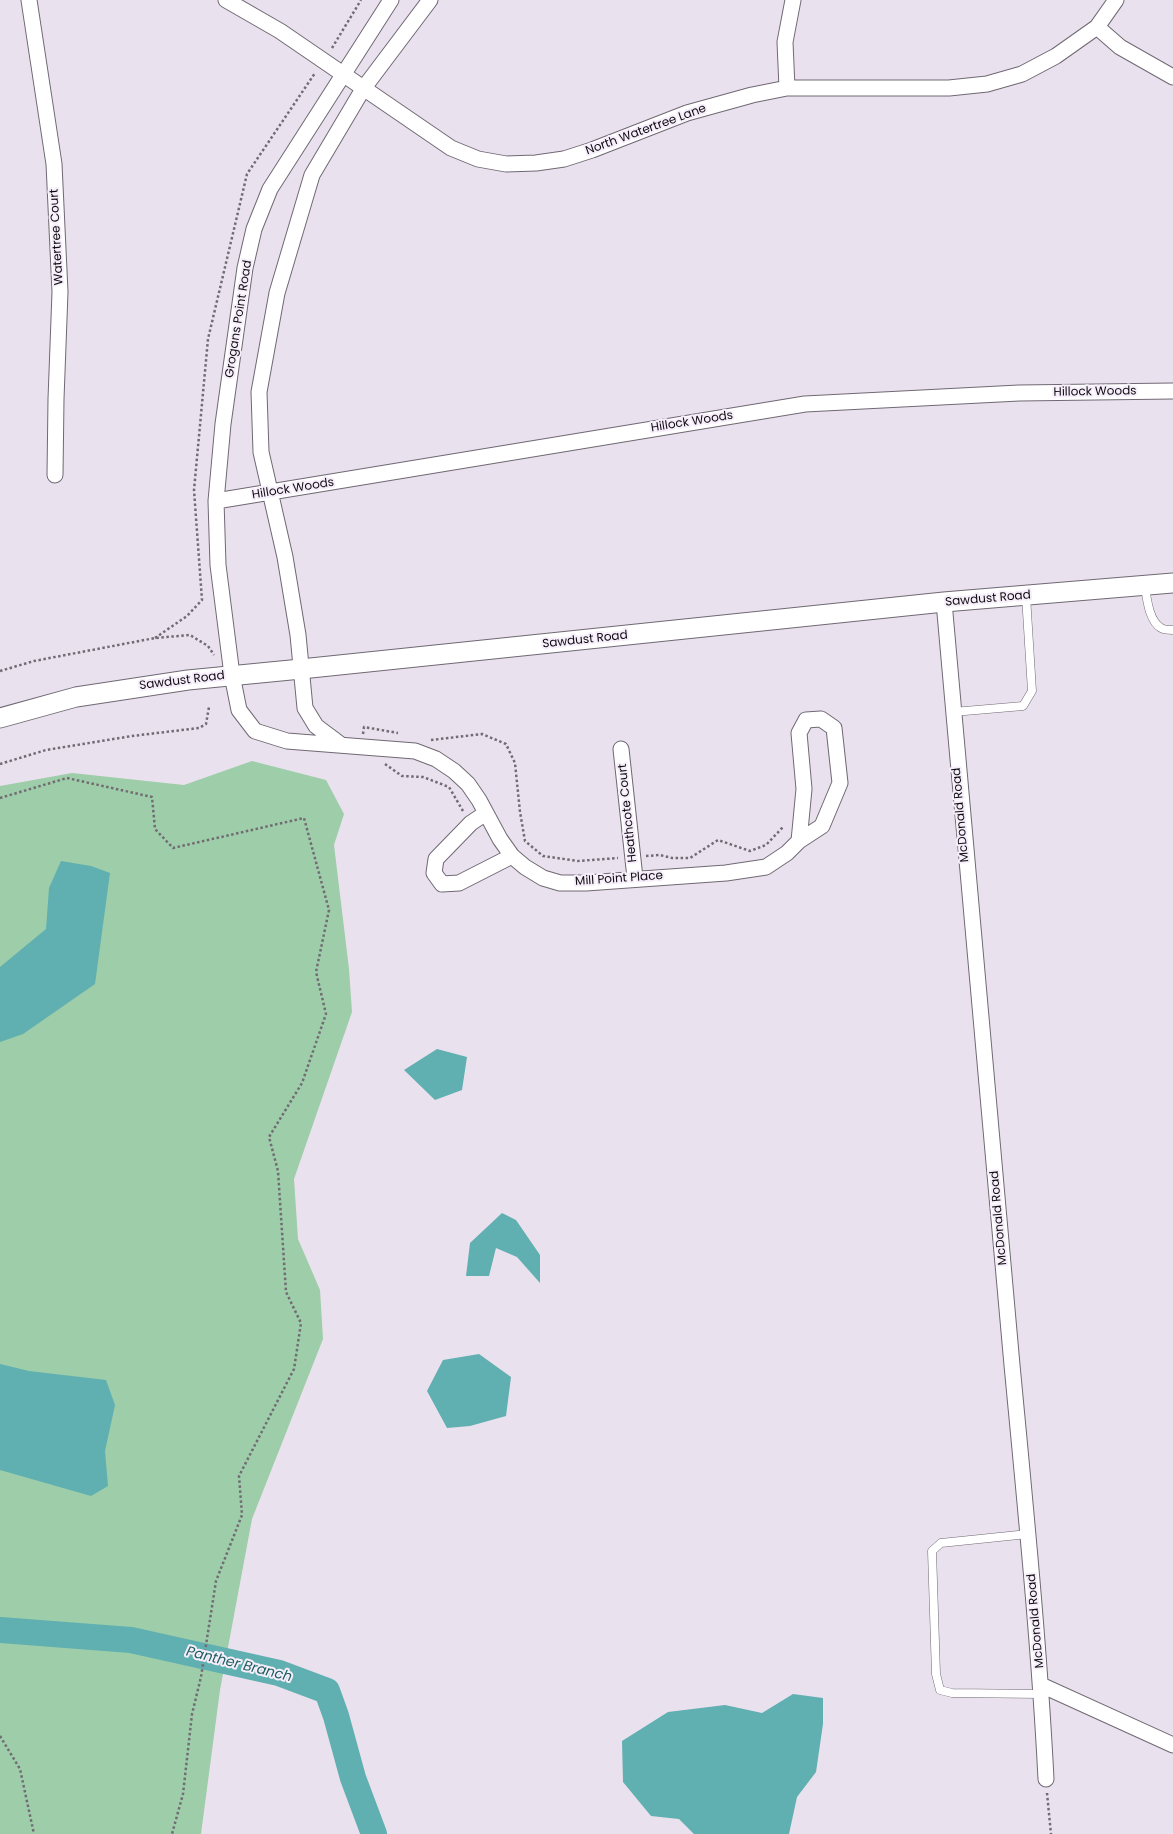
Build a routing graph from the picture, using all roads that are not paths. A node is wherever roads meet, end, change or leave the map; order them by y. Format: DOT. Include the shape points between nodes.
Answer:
graph roads {
  1 [pos="29,0"];
  2 [pos="226,0"];
  3 [pos="391,0"];
  4 [pos="430,0"];
  5 [pos="793,0"];
  6 [pos="1116,0"];
  7 [pos="1097,26"];
  8 [pos="343,75"];
  9 [pos="1173,77"];
  10 [pos="787,88"];
  11 [pos="363,89"];
  12 [pos="1173,391"];
  13 [pos="55,475"];
  14 [pos="269,493"];
  15 [pos="216,501"];
  16 [pos="1173,583"];
  17 [pos="1144,586"];
  18 [pos="1026,596"];
  19 [pos="944,602"];
  20 [pos="1173,630"];
  21 [pos="301,670"];
  22 [pos="232,675"];
  23 [pos="953,712"];
  24 [pos="0,718"];
  25 [pos="340,744"];
  26 [pos="621,749"];
  27 [pos="486,813"];
  28 [pos="799,842"];
  29 [pos="512,856"];
  30 [pos="636,878"];
  31 [pos="1028,1534"];
  32 [pos="1042,1689"];
  33 [pos="1173,1746"];
  34 [pos="1046,1784"];
  1 -- 13 [label="street, Watertree Court" via="54,164 60,292"];
  2 -- 8 [label="street, North Watertree Lane" via="280,31"];
  3 -- 8 [label="street, Grogans Point Road"];
  4 -- 11 [label="street"];
  5 -- 10 [label="street" via="785,42"];
  6 -- 7 [label="street, North Watertree Lane"];
  7 -- 9 [label="street" via="1120,47"];
  7 -- 10 [label="street, North Watertree Lane" via="1056,56 1022,74 987,84 949,88"];
  8 -- 11 [label="street, North Watertree Lane"];
  8 -- 15 [label="street, Grogans Point Road" via="270,189 254,229 245,268 222,424"];
  10 -- 11 [label="street, North Watertree Lane" via="687,113 564,160 506,164 478,159 451,148"];
  11 -- 14 [label="street" via="312,175 277,293 259,392 261,452"];
  12 -- 14 [label="street, Hillock Woods" via="1019,392 806,404"];
  14 -- 15 [label="street, Hillock Woods"];
  14 -- 21 [label="street" via="285,557"];
  15 -- 22 [label="street, Grogans Point Road" via="218,565"];
  16 -- 17 [label="street, Sawdust Road"];
  17 -- 18 [label="street, Sawdust Road"];
  17 -- 20 [label="lane" via="1153,620 1161,629"];
  18 -- 19 [label="street, Sawdust Road"];
  18 -- 23 [label="lane" via="1032,691 1023,706"];
  19 -- 21 [label="street, Sawdust Road"];
  19 -- 23 [label="street, McDonald Road"];
  21 -- 22 [label="street, Sawdust Road"];
  21 -- 25 [label="street" via="305,708 316,726"];
  22 -- 24 [label="street, Sawdust Road" via="76,697"];
  22 -- 25 [label="street, Mill Point Place" via="239,710 256,731 287,741"];
  23 -- 31 [label="street, McDonald Road"];
  25 -- 27 [label="street, Mill Point Place" via="415,751 436,759 468,784"];
  26 -- 30 [label="street, Heathcote Court"];
  27 -- 29 [label="street, Mill Point Place"];
  27 -- 29 [label="street" via="471,823 436,859 434,873 442,884 459,883"];
  28 -- 28 [label="street, Mill Point Place" via="822,826 840,783 834,728 821,719 806,720 799,733 804,789"];
  28 -- 30 [label="street, Mill Point Place" via="766,867 726,873"];
  29 -- 30 [label="street, Mill Point Place" via="543,878 560,883"];
  31 -- 32 [label="street, McDonald Road"];
  31 -- 32 [label="lane" via="941,1543 932,1551 936,1674 940,1690 952,1693"];
  32 -- 33 [label="street"];
  32 -- 34 [label="street, McDonald Road"];
}
